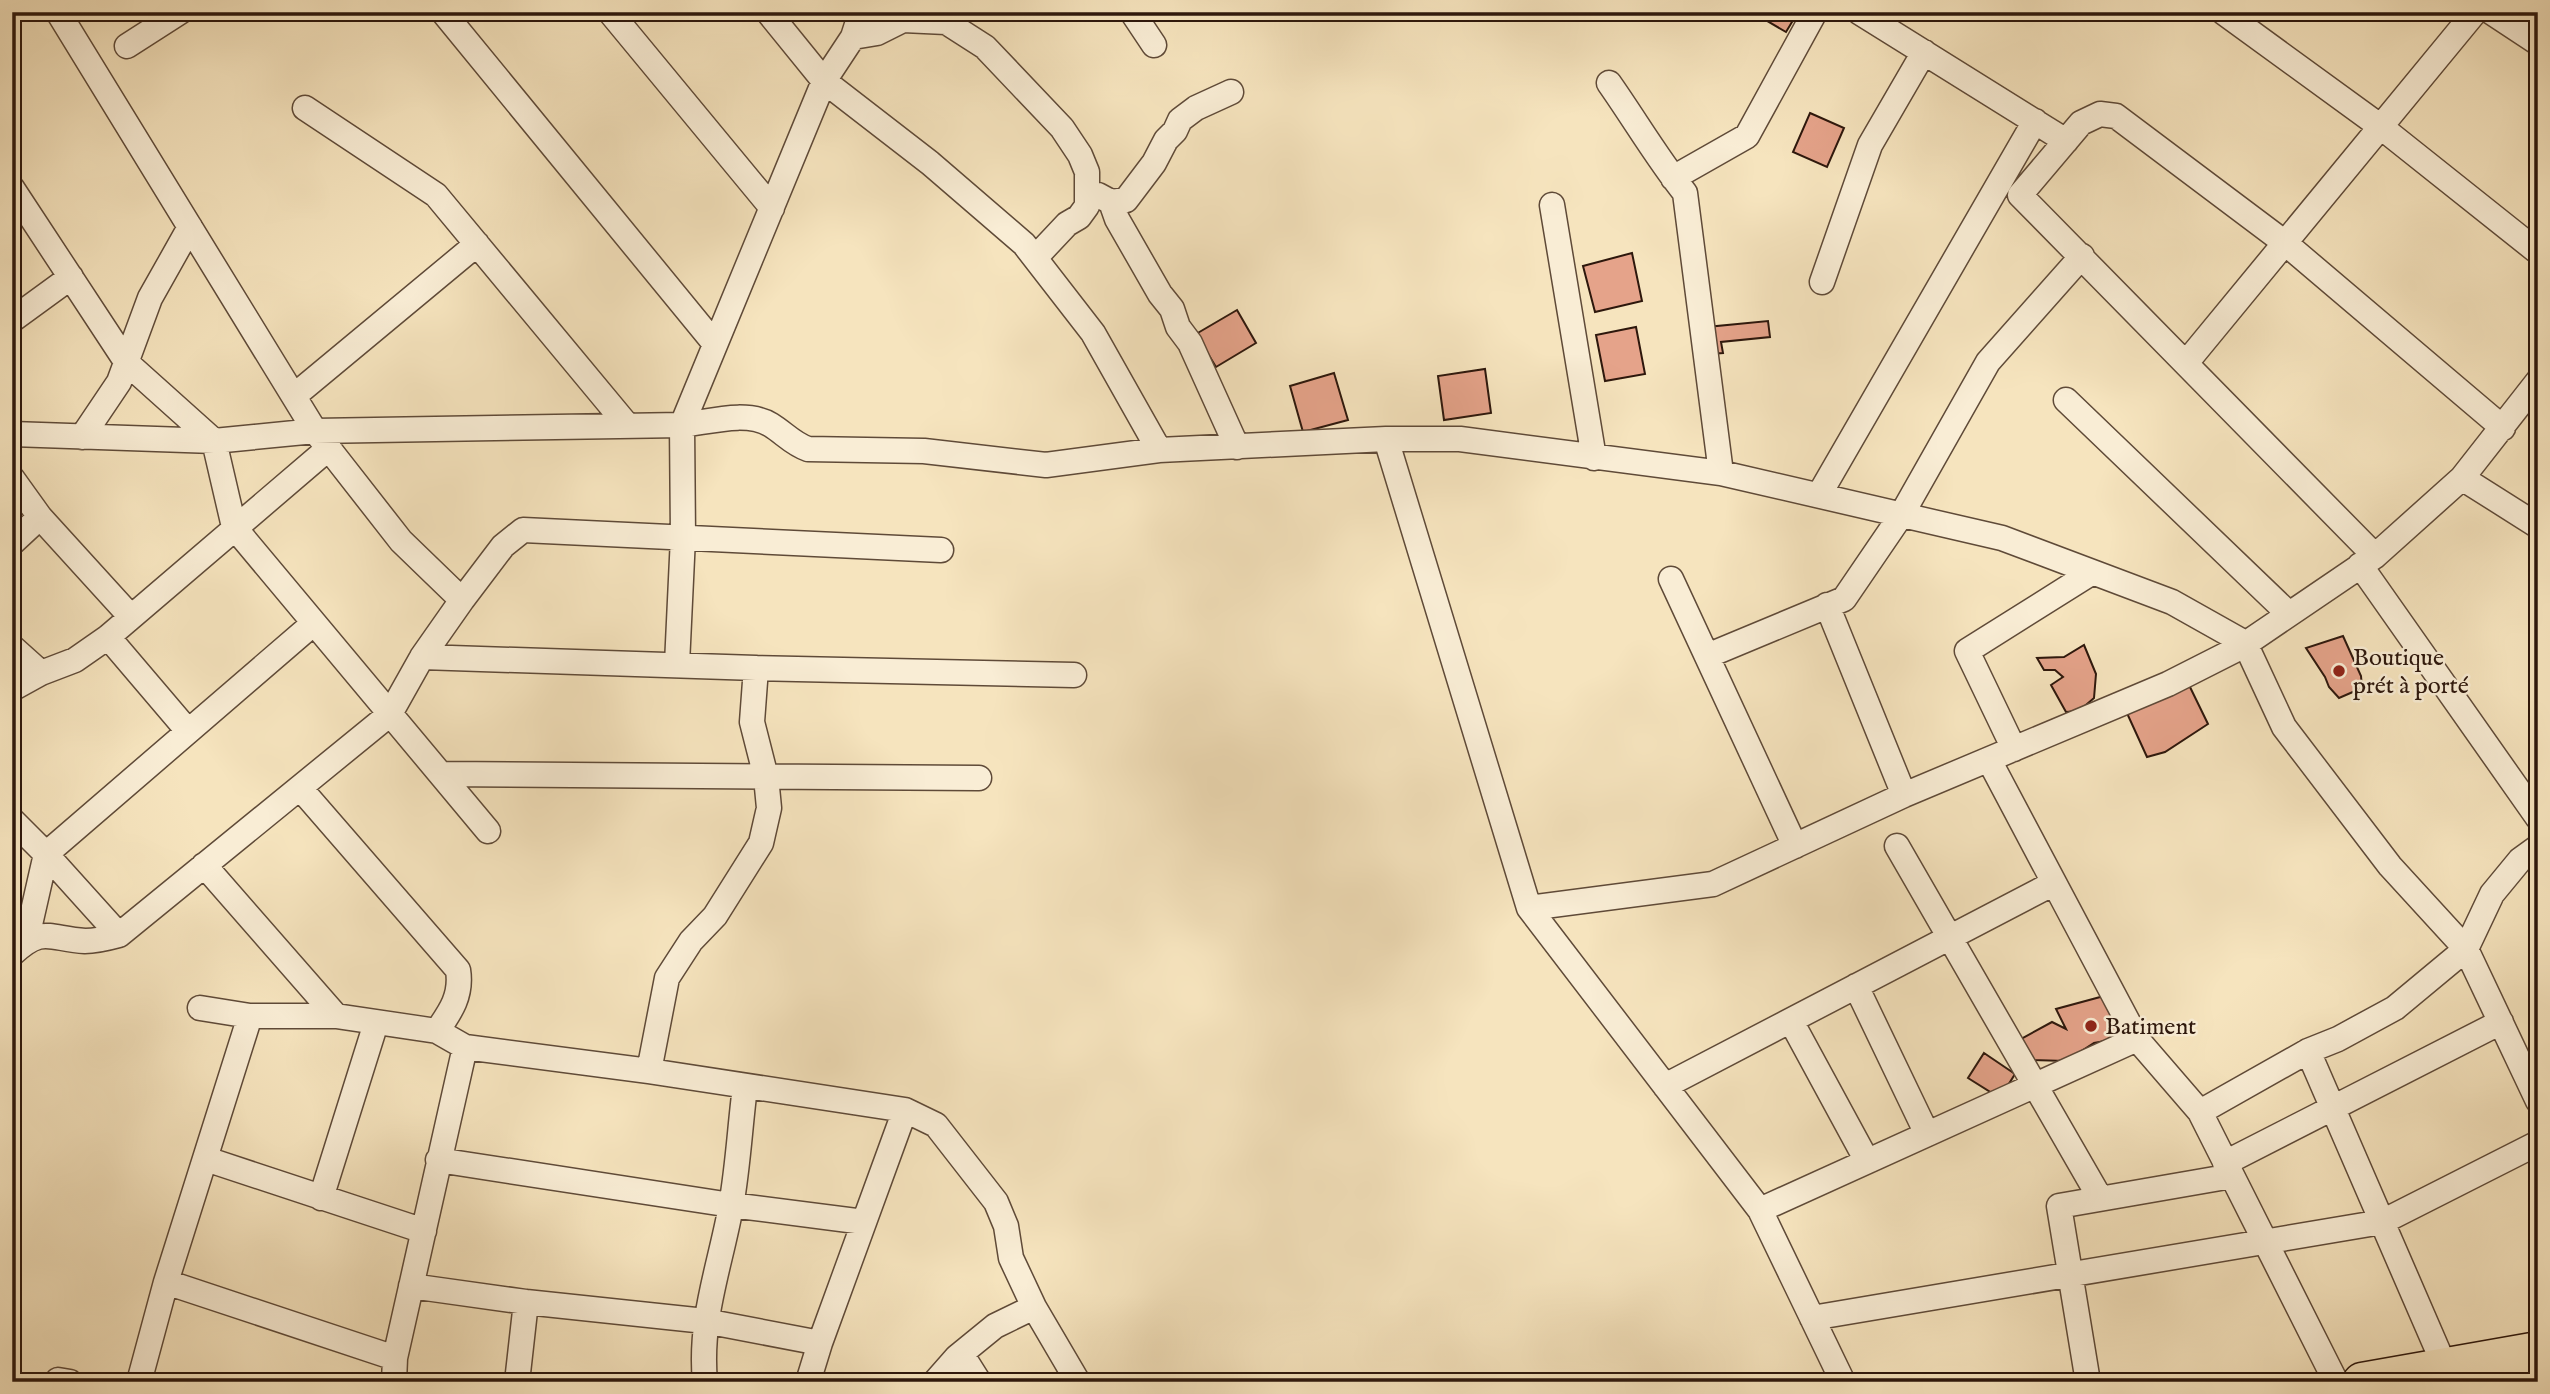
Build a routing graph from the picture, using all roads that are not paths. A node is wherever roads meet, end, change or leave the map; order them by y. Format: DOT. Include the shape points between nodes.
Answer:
graph roads {
  1 [pos="58,12"];
  2 [pos="180,12"];
  3 [pos="443,12"];
  4 [pos="610,12"];
  5 [pos="768,12"];
  6 [pos="861,12"];
  7 [pos="1132,12"];
  8 [pos="1815,12"];
  9 [pos="1859,12"];
  10 [pos="2222,12"];
  11 [pos="2476,12"];
  12 [pos="2491,12"];
  13 [pos="1888,20"];
  14 [pos="853,37"];
  15 [pos="2538,43"];
  16 [pos="1154,45"];
  17 [pos="127,46"];
  18 [pos="1924,52"];
  19 [pos="824,81"];
  20 [pos="1609,83"];
  21 [pos="1231,92"];
  22 [pos="305,108"];
  23 [pos="2035,121"];
  24 [pos="2381,127"];
  25 [pos="2066,141"];
  26 [pos="1673,178"];
  27 [pos="12,188"];
  28 [pos="1088,190"];
  29 [pos="1111,202"];
  30 [pos="1552,205"];
  31 [pos="772,208"];
  32 [pos="190,227"];
  33 [pos="2285,243"];
  34 [pos="477,244"];
  35 [pos="2538,252"];
  36 [pos="2082,256"];
  37 [pos="1035,258"];
  38 [pos="71,277"];
  39 [pos="1822,282"];
  40 [pos="12,320"];
  41 [pos="715,344"];
  42 [pos="127,363"];
  43 [pos="2186,363"];
  44 [pos="2538,381"];
  45 [pos="294,396"];
  46 [pos="2066,400"];
  47 [pos="627,425"];
  48 [pos="682,425"];
  49 [pos="2502,428"];
  50 [pos="12,434"];
  51 [pos="82,437"];
  52 [pos="1386,439"];
  53 [pos="322,440"];
  54 [pos="214,441"];
  55 [pos="1237,447"];
  56 [pos="1159,450"];
  57 [pos="1594,458"];
  58 [pos="1721,473"];
  59 [pos="12,478"];
  60 [pos="2462,478"];
  61 [pos="1819,495"];
  62 [pos="1902,514"];
  63 [pos="40,517"];
  64 [pos="2538,526"];
  65 [pos="234,527"];
  66 [pos="684,537"];
  67 [pos="12,543"];
  68 [pos="941,550"];
  69 [pos="2368,560"];
  70 [pos="2091,573"];
  71 [pos="1671,579"];
  72 [pos="462,600"];
  73 [pos="1827,605"];
  74 [pos="2289,614"];
  75 [pos="131,617"];
  76 [pos="314,623"];
  77 [pos="108,637"];
  78 [pos="2245,643"];
  79 [pos="12,647"];
  80 [pos="1707,656"];
  81 [pos="422,657"];
  82 [pos="677,664"];
  83 [pos="756,668"];
  84 [pos="41,673"];
  85 [pos="1074,675"];
  86 [pos="12,689"];
  87 [pos="390,714"];
  88 [pos="188,731"];
  89 [pos="2014,749"];
  90 [pos="1989,760"];
  91 [pos="441,774"];
  92 [pos="766,777"];
  93 [pos="979,778"];
  94 [pos="300,788"];
  95 [pos="1904,796"];
  96 [pos="2538,818"];
  97 [pos="12,820"];
  98 [pos="488,831"];
  99 [pos="1795,846"];
  100 [pos="1896,846"];
  101 [pos="2538,847"];
  102 [pos="46,853"];
  103 [pos="204,865"];
  104 [pos="2054,883"];
  105 [pos="1530,908"];
  106 [pos="119,935"];
  107 [pos="1949,938"];
  108 [pos="17,943"];
  109 [pos="2466,949"];
  110 [pos="1856,986"];
  111 [pos="200,1008"];
  112 [pos="250,1016"];
  113 [pos="336,1016"];
  114 [pos="1790,1021"];
  115 [pos="2501,1021"];
  116 [pos="376,1023"];
  117 [pos="437,1031"];
  118 [pos="2137,1039"];
  119 [pos="464,1047"];
  120 [pos="2308,1051"];
  121 [pos="649,1071"];
  122 [pos="2034,1085"];
  123 [pos="1665,1086"];
  124 [pos="745,1087"];
  125 [pos="2538,1101"];
  126 [pos="2333,1108"];
  127 [pos="905,1110"];
  128 [pos="2200,1112"];
  129 [pos="1927,1134"];
  130 [pos="2538,1143"];
  131 [pos="206,1159"];
  132 [pos="438,1160"];
  133 [pos="1867,1161"];
  134 [pos="2228,1169"];
  135 [pos="321,1198"];
  136 [pos="2100,1198"];
  137 [pos="731,1205"];
  138 [pos="1760,1210"];
  139 [pos="864,1222"];
  140 [pos="2382,1222"];
  141 [pos="424,1231"];
  142 [pos="2266,1242"];
  143 [pos="2071,1275"];
  144 [pos="166,1282"];
  145 [pos="411,1286"];
  146 [pos="526,1302"];
  147 [pos="1034,1307"];
  148 [pos="1812,1318"];
  149 [pos="705,1321"];
  150 [pos="820,1343"];
  151 [pos="2538,1351"];
  152 [pos="962,1355"];
  153 [pos="2445,1367"];
  154 [pos="395,1370"];
  155 [pos="139,1382"];
  156 [pos="517,1382"];
  157 [pos="705,1382"];
  158 [pos="808,1382"];
  159 [pos="935,1382"];
  160 [pos="979,1382"];
  161 [pos="1078,1382"];
  162 [pos="1843,1382"];
  163 [pos="2088,1382"];
  164 [pos="2336,1382"];
  165 [pos="2362,1382"];
  1 -- 32 [label="street"];
  2 -- 17 [label="street"];
  3 -- 41 [label="street"];
  4 -- 31 [label="street"];
  5 -- 19 [label="street"];
  6 -- 14 [label="street"];
  7 -- 16 [label="street"];
  8 -- 26 [label="street" via="1746,136"];
  9 -- 13 [label="street"];
  10 -- 24 [label="street"];
  11 -- 24 [label="street"];
  12 -- 15 [label="street"];
  13 -- 18 [label="street"];
  14 -- 19 [label="street"];
  14 -- 28 [label="street" via="877,33 903,20 946,22 966,34 985,47 1062,128 1084,164"];
  18 -- 23 [label="street"];
  18 -- 39 [label="street" via="1870,145"];
  19 -- 31 [label="street"];
  19 -- 37 [label="street" via="930,163"];
  20 -- 26 [label="street"];
  21 -- 29 [label="street" via="1180,120 1126,200"];
  22 -- 34 [label="street" via="436,195"];
  23 -- 25 [label="street"];
  23 -- 61 [label="street"];
  24 -- 33 [label="street"];
  24 -- 35 [label="street"];
  25 -- 33 [label="street" via="2081,123 2100,114 2116,116"];
  25 -- 36 [label="street" via="2020,195"];
  26 -- 58 [label="street" via="1685,193"];
  27 -- 38 [label="street"];
  28 -- 29 [label="street"];
  28 -- 37 [label="street" via="1087,206 1079,217"];
  29 -- 55 [label="street" via="1172,309"];
  30 -- 57 [label="street"];
  31 -- 41 [label="street"];
  32 -- 42 [label="street" via="150,298"];
  32 -- 45 [label="street"];
  33 -- 43 [label="street"];
  33 -- 49 [label="street"];
  34 -- 45 [label="street"];
  34 -- 47 [label="street"];
  36 -- 43 [label="street"];
  36 -- 62 [label="street" via="1988,362"];
  37 -- 56 [label="street" via="1093,333"];
  38 -- 40 [label="street"];
  38 -- 42 [label="street"];
  41 -- 48 [label="street"];
  42 -- 51 [label="street"];
  42 -- 54 [label="street"];
  43 -- 69 [label="street"];
  44 -- 49 [label="street"];
  45 -- 53 [label="street"];
  46 -- 74 [label="street"];
  47 -- 48 [label="street"];
  47 -- 53 [label="street"];
  48 -- 56 [label="street" via="755,419 808,449 924,451 1046,465"];
  48 -- 66 [label="street"];
  49 -- 60 [label="street"];
  50 -- 51 [label="street"];
  51 -- 54 [label="street"];
  52 -- 55 [label="street"];
  52 -- 57 [label="street" via="1460,439"];
  52 -- 105 [label="street"];
  53 -- 54 [label="street"];
  53 -- 65 [label="street"];
  53 -- 72 [label="street" via="401,541"];
  54 -- 65 [label="street"];
  55 -- 56 [label="street"];
  57 -- 58 [label="street"];
  58 -- 61 [label="street"];
  59 -- 63 [label="street"];
  60 -- 64 [label="street"];
  60 -- 69 [label="street"];
  61 -- 62 [label="street"];
  62 -- 70 [label="street" via="2002,538"];
  62 -- 73 [label="street" via="1844,599"];
  63 -- 67 [label="street"];
  63 -- 75 [label="street"];
  65 -- 75 [label="street"];
  65 -- 76 [label="street"];
  66 -- 68 [label="street"];
  66 -- 72 [label="street" via="523,530 503,546"];
  66 -- 82 [label="street"];
  69 -- 74 [label="street"];
  69 -- 96 [label="street"];
  70 -- 78 [label="street" via="2172,602"];
  70 -- 89 [label="street" via="1967,651"];
  71 -- 80 [label="street"];
  72 -- 81 [label="street"];
  73 -- 80 [label="street"];
  73 -- 95 [label="street"];
  74 -- 78 [label="street"];
  75 -- 77 [label="street"];
  76 -- 87 [label="street"];
  76 -- 88 [label="street"];
  77 -- 84 [label="street" via="75,660"];
  77 -- 88 [label="street"];
  78 -- 89 [label="street" via="2168,684"];
  78 -- 109 [label="street" via="2284,727 2390,866"];
  79 -- 84 [label="street"];
  80 -- 99 [label="street"];
  81 -- 82 [label="street"];
  81 -- 87 [label="street"];
  82 -- 83 [label="street"];
  83 -- 85 [label="street"];
  83 -- 92 [label="street" via="752,722"];
  84 -- 86 [label="street"];
  87 -- 91 [label="street"];
  87 -- 94 [label="street"];
  88 -- 102 [label="street"];
  89 -- 90 [label="street"];
  90 -- 95 [label="street"];
  90 -- 104 [label="street"];
  91 -- 92 [label="street"];
  91 -- 98 [label="street"];
  92 -- 93 [label="street"];
  92 -- 121 [label="street" via="769,808 761,843 715,916 691,941 667,978"];
  94 -- 103 [label="street"];
  94 -- 117 [label="street" via="458,970 461,985 453,1008"];
  95 -- 99 [label="street"];
  97 -- 102 [label="street"];
  99 -- 105 [label="street" via="1713,884"];
  100 -- 107 [label="street"];
  101 -- 109 [label="street" via="2520,860 2492,894"];
  102 -- 106 [label="street"];
  102 -- 108 [label="street"];
  103 -- 106 [label="street"];
  103 -- 113 [label="street"];
  104 -- 107 [label="street"];
  104 -- 118 [label="street"];
  105 -- 123 [label="street"];
  106 -- 108 [label="street" via="85,941 37,936"];
  107 -- 110 [label="street"];
  107 -- 122 [label="street"];
  109 -- 115 [label="street"];
  109 -- 120 [label="street" via="2395,1008"];
  110 -- 114 [label="street"];
  110 -- 129 [label="street"];
  111 -- 112 [label="street"];
  112 -- 113 [label="street"];
  112 -- 131 [label="street"];
  113 -- 116 [label="street"];
  114 -- 123 [label="street"];
  114 -- 133 [label="street"];
  115 -- 125 [label="street"];
  115 -- 126 [label="street"];
  116 -- 117 [label="street"];
  116 -- 135 [label="street"];
  117 -- 119 [label="street"];
  118 -- 122 [label="street"];
  118 -- 128 [label="street"];
  119 -- 121 [label="street"];
  119 -- 132 [label="street"];
  120 -- 126 [label="street"];
  120 -- 128 [label="street"];
  121 -- 124 [label="street"];
  122 -- 129 [label="street"];
  122 -- 136 [label="street"];
  123 -- 138 [label="street"];
  124 -- 127 [label="street"];
  124 -- 137 [label="street"];
  126 -- 134 [label="street"];
  126 -- 140 [label="street"];
  127 -- 139 [label="street"];
  127 -- 147 [label="street" via="936,1125 996,1202 1011,1258"];
  128 -- 134 [label="street"];
  129 -- 133 [label="street"];
  130 -- 140 [label="street"];
  131 -- 135 [label="street"];
  131 -- 144 [label="street"];
  132 -- 137 [label="street"];
  132 -- 141 [label="street"];
  133 -- 138 [label="street"];
  134 -- 136 [label="street"];
  134 -- 142 [label="street"];
  135 -- 141 [label="street"];
  136 -- 143 [label="street" via="2059,1206"];
  137 -- 139 [label="street"];
  137 -- 149 [label="street"];
  138 -- 148 [label="street"];
  139 -- 150 [label="street"];
  140 -- 142 [label="street"];
  140 -- 153 [label="street"];
  141 -- 145 [label="street"];
  142 -- 143 [label="street"];
  142 -- 164 [label="street"];
  143 -- 148 [label="street"];
  143 -- 163 [label="street"];
  144 -- 154 [label="street"];
  144 -- 155 [label="street"];
  145 -- 146 [label="street"];
  145 -- 154 [label="street"];
  146 -- 149 [label="street"];
  146 -- 156 [label="street"];
  147 -- 152 [label="street" via="995,1326"];
  147 -- 161 [label="street"];
  148 -- 162 [label="street"];
  149 -- 150 [label="street"];
  149 -- 157 [label="street"];
  150 -- 158 [label="street"];
  151 -- 153 [label="main road"];
  152 -- 159 [label="street"];
  152 -- 160 [label="street"];
  153 -- 165 [label="main road"];
}
